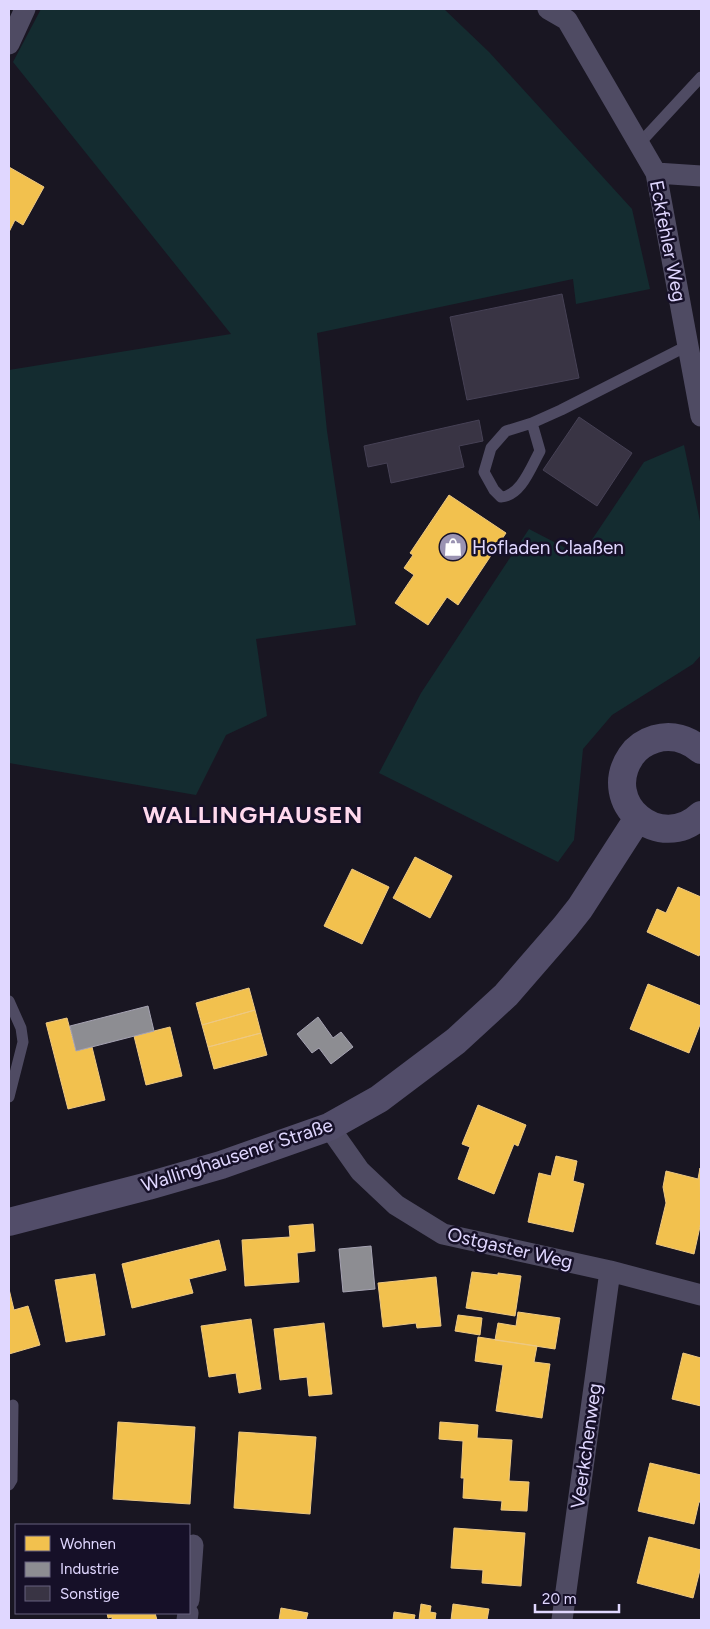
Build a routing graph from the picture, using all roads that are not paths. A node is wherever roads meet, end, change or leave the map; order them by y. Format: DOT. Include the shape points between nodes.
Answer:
graph roads {
  1 [pos="25,9"];
  2 [pos="548,9"];
  3 [pos="572,15"];
  4 [pos="9,44"];
  5 [pos="701,77"];
  6 [pos="639,144"];
  7 [pos="656,173"];
  8 [pos="701,176"];
  9 [pos="687,346"];
  10 [pos="701,416"];
  11 [pos="532,422"];
  12 [pos="698,742"];
  13 [pos="701,815"];
  14 [pos="638,818"];
  15 [pos="9,1001"];
  16 [pos="9,1097"];
  17 [pos="329,1128"];
  18 [pos="9,1222"];
  19 [pos="610,1271"];
  20 [pos="701,1295"];
  21 [pos="13,1405"];
  22 [pos="9,1485"];
  23 [pos="193,1545"];
  24 [pos="190,1586"];
  25 [pos="562,1620"];
  1 -- 4 [label="street"];
  2 -- 3 [label="street, Eckfehler Weg"];
  3 -- 6 [label="street, Eckfehler Weg"];
  5 -- 6 [label="lane"];
  6 -- 7 [label="street, Eckfehler Weg"];
  7 -- 8 [label="street"];
  7 -- 9 [label="street, Eckfehler Weg"];
  9 -- 10 [label="street, Eckfehler Weg"];
  9 -- 11 [label="lane"];
  11 -- 11 [label="lane" via="506,431 491,448 484,472 501,497 507,497 523,482 540,451"];
  12 -- 14 [label="street" via="663,736 635,750 626,762 622,792"];
  13 -- 14 [label="street" via="680,828 665,829 651,826"];
  14 -- 17 [label="street, Wallinghausener Straße" via="580,908 506,995 456,1041 379,1099"];
  15 -- 16 [label="lane" via="21,1028 23,1042"];
  17 -- 18 [label="street, Wallinghausener Straße" via="220,1165"];
  17 -- 19 [label="street, Ostgaster Weg" via="360,1171 396,1205 443,1234"];
  19 -- 20 [label="street, Ostgaster Weg"];
  19 -- 25 [label="street, Veerkchenweg"];
  21 -- 22 [label="lane" via="12,1480"];
  23 -- 24 [label="street"];
}
